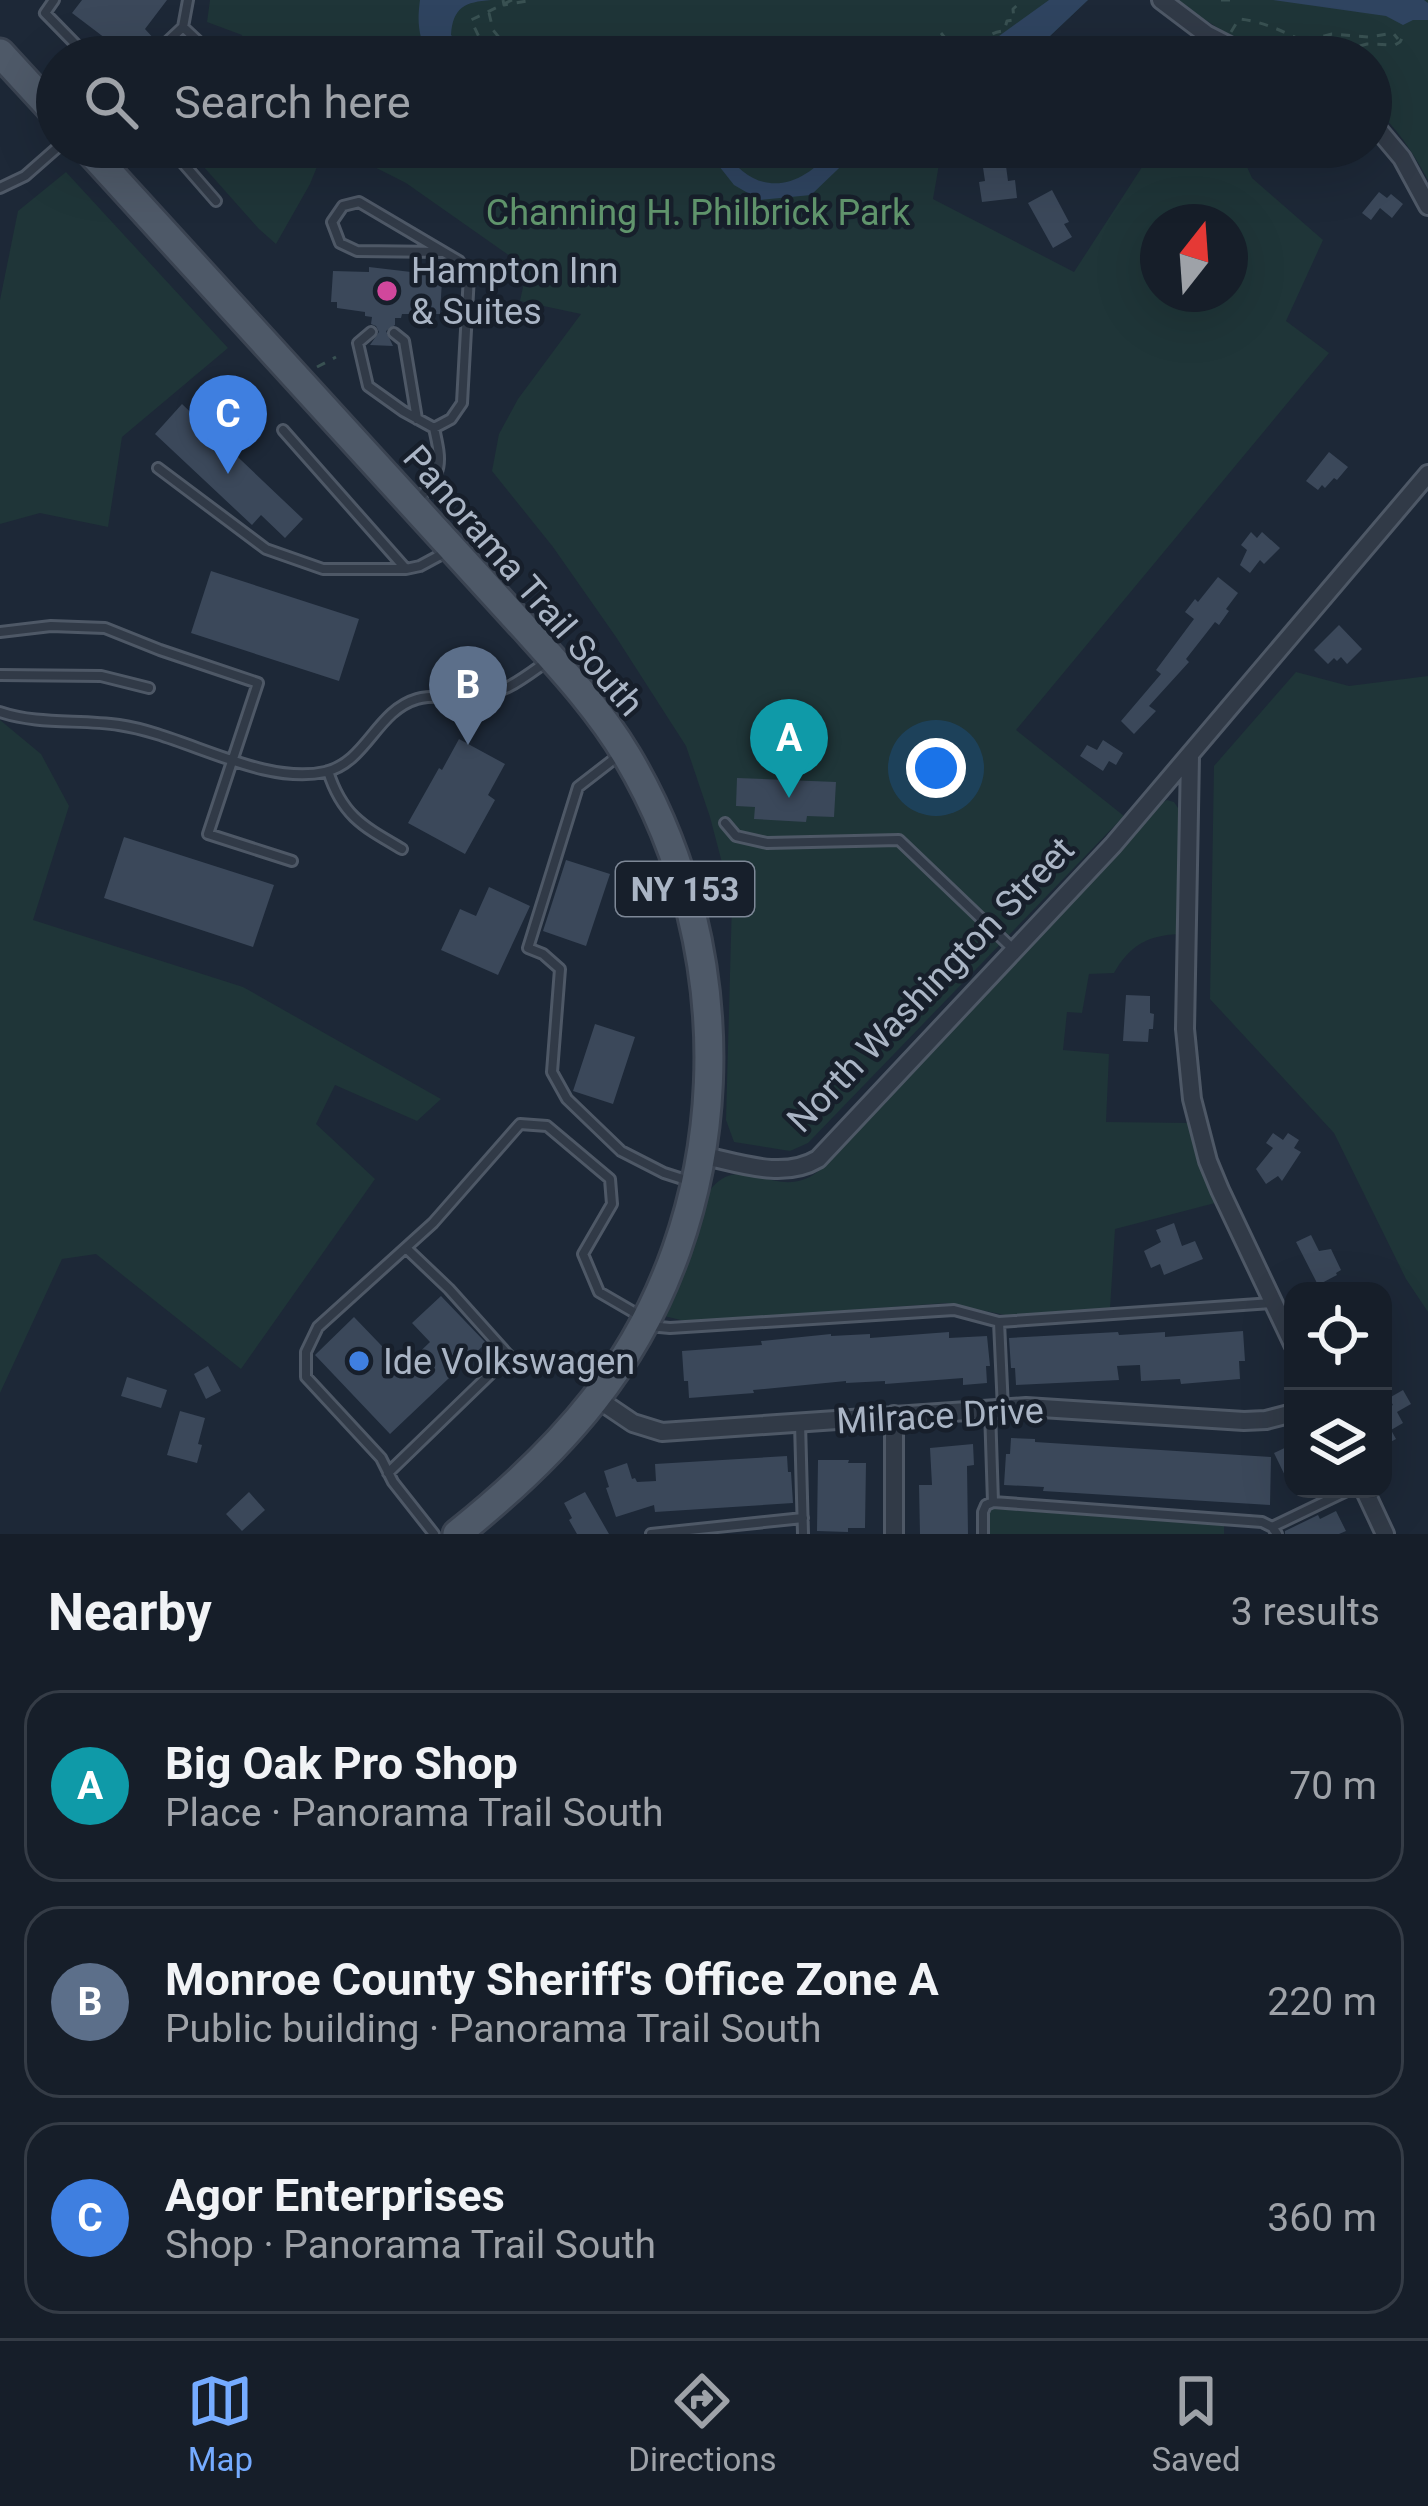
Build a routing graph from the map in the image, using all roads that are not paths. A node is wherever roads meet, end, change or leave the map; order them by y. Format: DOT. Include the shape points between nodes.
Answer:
graph roads {
  1 [pos="54,0"];
  2 [pos="188,0"];
  3 [pos="1161,0"];
  4 [pos="183,27"];
  5 [pos="1206,34"];
  6 [pos="67,36"];
  7 [pos="173,36"];
  8 [pos="193,36"];
  9 [pos="1209,36"];
  10 [pos="0,53"];
  11 [pos="36,93"];
  12 [pos="1392,146"];
  13 [pos="36,167"];
  14 [pos="105,168"];
  15 [pos="187,168"];
  16 [pos="0,188"];
  17 [pos="216,201"];
  18 [pos="1428,206"];
  19 [pos="443,252"];
  20 [pos="371,332"];
  21 [pos="394,333"];
  22 [pos="417,419"];
  23 [pos="434,428"];
  24 [pos="283,430"];
  25 [pos="158,468"];
  26 [pos="1428,473"];
  27 [pos="413,505"];
  28 [pos="453,549"];
  29 [pos="406,569"];
  30 [pos="0,632"];
  31 [pos="552,658"];
  32 [pos="0,675"];
  33 [pos="149,688"];
  34 [pos="0,712"];
  35 [pos="624,752"];
  36 [pos="1190,756"];
  37 [pos="232,759"];
  38 [pos="328,771"];
  39 [pos="725,823"];
  40 [pos="402,849"];
  41 [pos="292,861"];
  42 [pos="1014,950"];
  43 [pos="698,1169"];
  44 [pos="406,1248"];
  45 [pos="1274,1303"];
  46 [pos="644,1322"];
  47 [pos="999,1322"];
  48 [pos="1284,1325"];
  49 [pos="596,1398"];
  50 [pos="996,1409"];
  51 [pos="894,1415"];
  52 [pos="1284,1415"];
  53 [pos="800,1421"];
  54 [pos="388,1473"];
  55 [pos="1334,1498"];
  56 [pos="1368,1498"];
  57 [pos="993,1502"];
  58 [pos="803,1518"];
  59 [pos="470,1530"];
  60 [pos="1275,1530"];
  61 [pos="434,1534"];
  62 [pos="651,1534"];
  63 [pos="803,1534"];
  64 [pos="894,1534"];
  65 [pos="983,1534"];
  66 [pos="1385,1534"];
  1 -- 6 [label="lane" via="45,13"];
  2 -- 4 [label="lane"];
  3 -- 5 [label="street"];
  4 -- 7 [label="lane"];
  4 -- 8 [label="lane"];
  5 -- 9 [label="street"];
  10 -- 11 [label="main road"];
  12 -- 18 [label="street"];
  13 -- 16 [label="lane"];
  14 -- 27 [label="main road, Panorama Trail South / NY 153"];
  15 -- 17 [label="lane"];
  19 -- 19 [label="lane" via="359,202 332,222 340,243 357,251"];
  19 -- 23 [label="lane" via="469,275 462,404"];
  20 -- 22 [label="lane" via="358,343 368,386"];
  21 -- 22 [label="lane" via="404,341"];
  22 -- 23 [label="lane"];
  23 -- 27 [label="lane" via="441,464"];
  24 -- 29 [label="lane"];
  25 -- 29 [label="lane" via="266,549 323,569"];
  26 -- 36 [label="street, North Washington Street"];
  27 -- 28 [label="main road, Panorama Trail South / NY 153"];
  28 -- 29 [label="lane"];
  28 -- 31 [label="main road, Panorama Trail South / NY 153"];
  30 -- 37 [label="lane" via="105,628 258,683"];
  31 -- 35 [label="main road, Panorama Trail South / NY 153"];
  31 -- 38 [label="lane" via="506,691 421,698 394,709 359,752"];
  32 -- 33 [label="lane" via="101,676"];
  34 -- 37 [label="lane" via="133,727"];
  35 -- 43 [label="main road, Panorama Trail South / NY 153" via="677,864 702,959 710,1046"];
  35 -- 43 [label="lane" via="578,787 528,948 560,969 553,1072 567,1099 621,1151 664,1174"];
  36 -- 42 [label="street, North Washington Street"];
  36 -- 45 [label="street" via="1185,1028 1192,1099 1208,1161"];
  37 -- 38 [label="lane" via="285,775"];
  37 -- 41 [label="lane" via="208,835"];
  38 -- 40 [label="lane" via="349,814"];
  39 -- 42 [label="lane" via="736,836 767,843 898,840"];
  42 -- 43 [label="street, North Washington Street" via="818,1159 783,1170"];
  43 -- 46 [label="main road, NY 153" via="676,1250"];
  44 -- 46 [label="lane" via="520,1124 548,1126 610,1179 612,1204 583,1254 599,1292"];
  44 -- 54 [label="lane" via="318,1327 306,1352 306,1377"];
  44 -- 54 [label="lane" via="509,1356"];
  45 -- 47 [label="lane"];
  45 -- 48 [label="street"];
  46 -- 47 [label="lane" via="670,1328 954,1310"];
  46 -- 49 [label="main road, NY 153"];
  47 -- 50 [label="lane"];
  49 -- 53 [label="street, Milrace Drive" via="662,1432"];
  49 -- 59 [label="main road, NY 153"];
  50 -- 51 [label="street, Milrace Drive"];
  50 -- 52 [label="street, Milrace Drive" via="1244,1421"];
  50 -- 57 [label="lane"];
  51 -- 53 [label="street, Milrace Drive"];
  51 -- 64 [label="street"];
  53 -- 58 [label="lane"];
  54 -- 61 [label="lane"];
  55 -- 60 [label="lane"];
  56 -- 66 [label="street"];
  57 -- 60 [label="lane" via="1262,1522"];
  57 -- 65 [label="lane" via="983,1512"];
  58 -- 62 [label="lane"];
  58 -- 63 [label="lane"];
}
